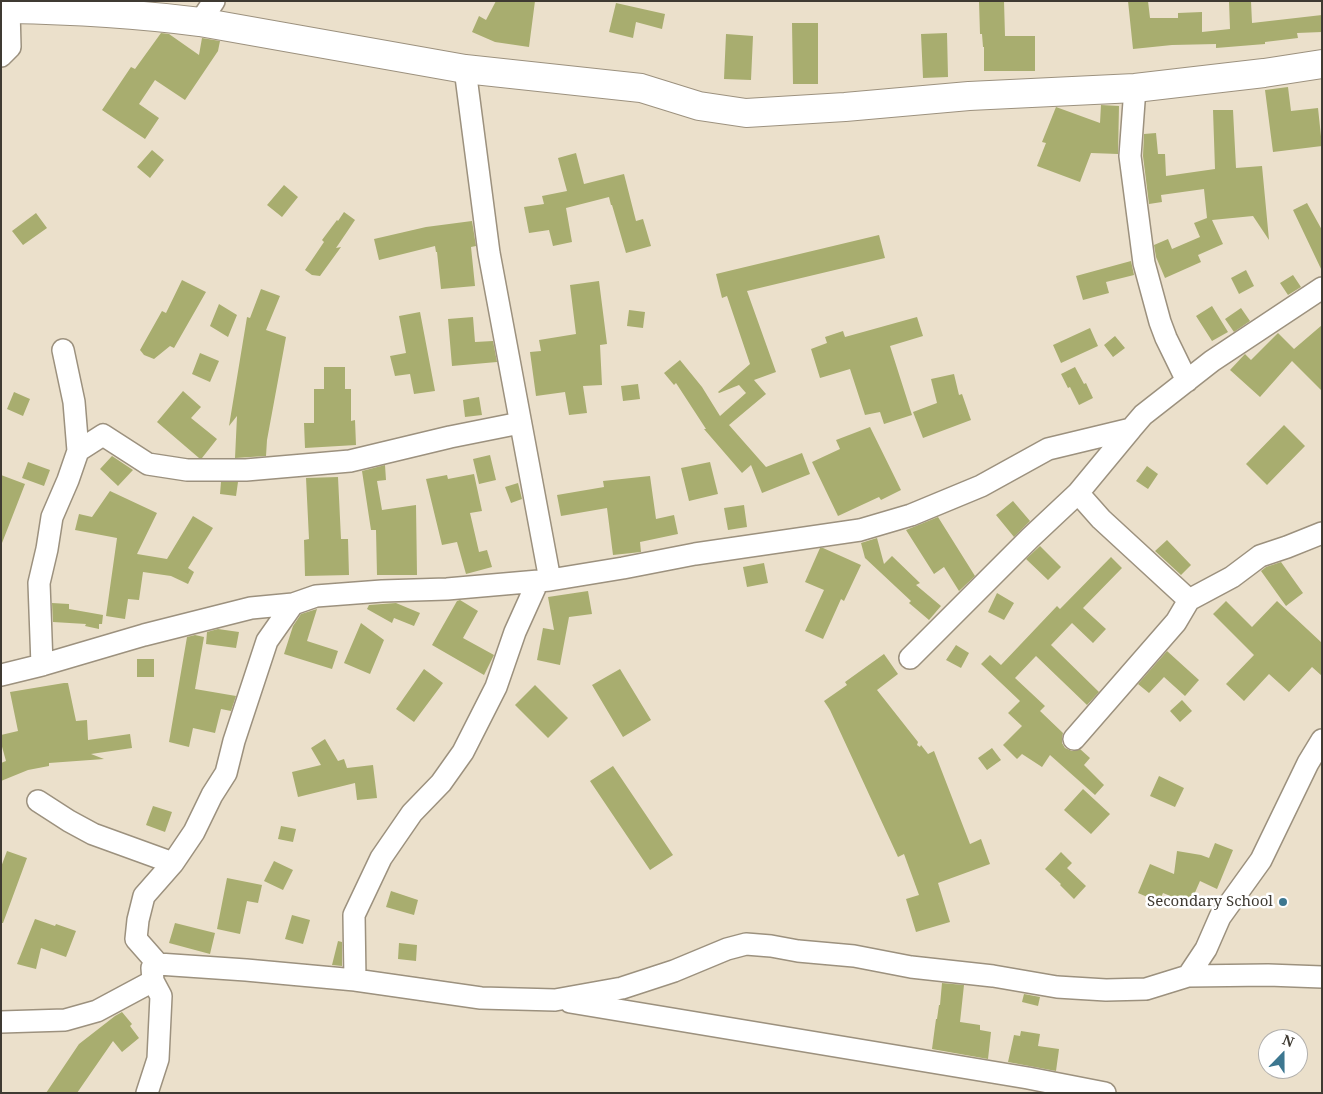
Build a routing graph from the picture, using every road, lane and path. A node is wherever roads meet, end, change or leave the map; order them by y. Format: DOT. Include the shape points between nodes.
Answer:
graph roads {
  1 [pos="5,8"];
  2 [pos="160,9"];
  3 [pos="207,12"];
  4 [pos="1,56"];
  5 [pos="1322,64"];
  6 [pos="466,69"];
  7 [pos="1135,88"];
  8 [pos="1322,288"];
  9 [pos="63,350"];
  10 [pos="1187,382"];
  11 [pos="520,423"];
  12 [pos="1131,429"];
  13 [pos="78,451"];
  14 [pos="1078,492"];
  15 [pos="1322,533"];
  16 [pos="544,581"];
  17 [pos="1189,600"];
  18 [pos="293,604"];
  19 [pos="910,658"];
  20 [pos="42,665"];
  21 [pos="1,675"];
  22 [pos="1074,739"];
  23 [pos="1322,740"];
  24 [pos="38,801"];
  25 [pos="173,863"];
  26 [pos="156,973"];
  27 [pos="1188,976"];
  28 [pos="1322,977"];
  29 [pos="356,980"];
  30 [pos="554,1000"];
  31 [pos="1,1022"];
  32 [pos="147,1093"];
  33 [pos="1105,1093"];
  1 -- 2 [label="main road"];
  1 -- 4 [label="street" via="10,47"];
  2 -- 3 [label="main road"];
  3 -- 6 [label="main road"];
  5 -- 7 [label="main road"];
  6 -- 7 [label="main road" via="641,88 699,106 746,113 969,96"];
  6 -- 11 [label="street" via="489,253"];
  7 -- 10 [label="street" via="1130,156 1144,263 1160,322"];
  8 -- 10 [label="street" via="1212,361"];
  9 -- 13 [label="street" via="74,402"];
  10 -- 12 [label="street" via="1166,396"];
  11 -- 13 [label="street" via="350,461 246,470 187,470 148,464 103,435"];
  11 -- 16 [label="street"];
  12 -- 14 [label="street"];
  12 -- 16 [label="street" via="1048,449 981,486 911,515 860,530 695,554"];
  13 -- 20 [label="street" via="52,517 39,583"];
  14 -- 17 [label="street" via="1101,519"];
  14 -- 19 [label="street"];
  15 -- 17 [label="street" via="1260,556 1232,577"];
  16 -- 18 [label="street" via="316,596"];
  16 -- 29 [label="street" via="515,632 496,687 463,752 441,783 412,813 381,858 354,915"];
  17 -- 22 [label="street" via="1176,622"];
  18 -- 20 [label="street" via="251,608"];
  18 -- 25 [label="street" via="267,641 226,773"];
  20 -- 21 [label="street"];
  23 -- 27 [label="street" via="1261,860 1220,917 1206,949"];
  24 -- 25 [label="street" via="93,834"];
  25 -- 26 [label="street" via="144,896 138,920 136,939"];
  26 -- 29 [label="street" via="246,970"];
  26 -- 31 [label="street" via="97,1012 65,1020"];
  26 -- 32 [label="street" via="160,996 158,1060"];
  27 -- 28 [label="street"];
  27 -- 30 [label="street" via="1146,988 1057,987 854,956 746,944 622,988"];
  29 -- 30 [label="street" via="481,998"];
  30 -- 33 [label="street"];
}
